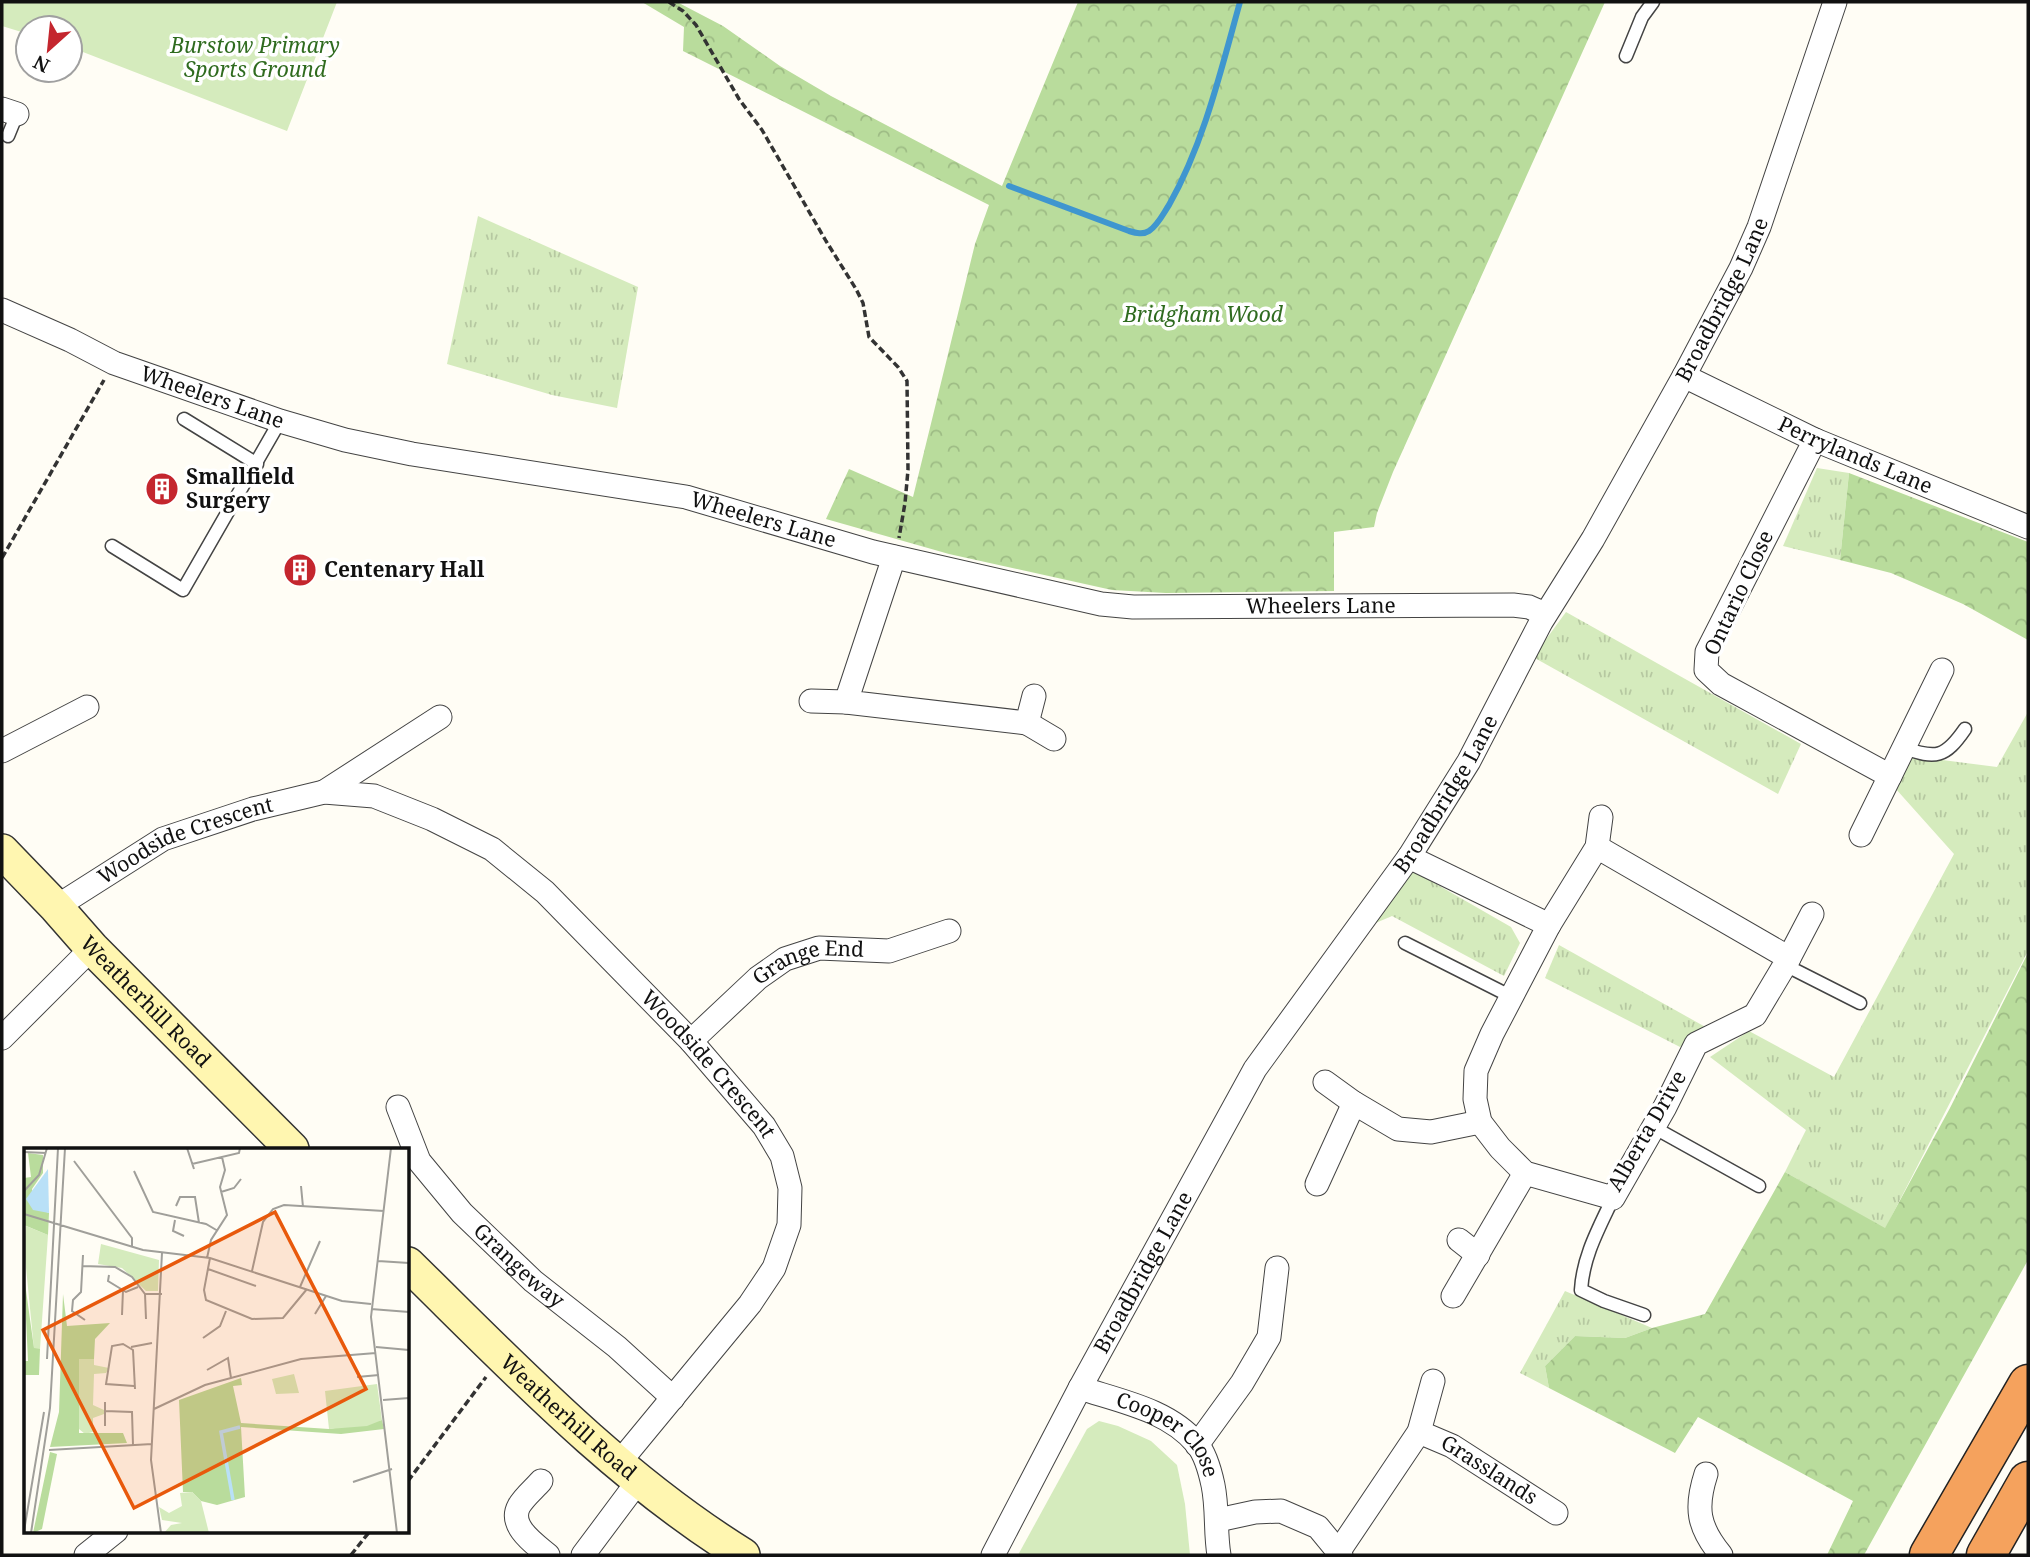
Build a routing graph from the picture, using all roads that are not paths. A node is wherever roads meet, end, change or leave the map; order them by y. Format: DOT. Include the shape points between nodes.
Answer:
graph roads {
  1 [pos="1653,2"];
  2 [pos="1829,3"];
  3 [pos="1626,56"];
  4 [pos="9,111"];
  5 [pos="8,136"];
  6 [pos="3,315"];
  7 [pos="1684,376"];
  8 [pos="184,419"];
  9 [pos="281,421"];
  10 [pos="1815,440"];
  11 [pos="257,464"];
  12 [pos="2028,527"];
  13 [pos="112,546"];
  14 [pos="894,557"];
  15 [pos="1545,614"];
  16 [pos="1942,670"];
  17 [pos="1034,696"];
  18 [pos="811,701"];
  19 [pos="846,702"];
  20 [pos="87,707"];
  21 [pos="440,717"];
  22 [pos="1027,723"];
  23 [pos="1965,729"];
  24 [pos="1054,739"];
  25 [pos="1904,748"];
  26 [pos="2,751"];
  27 [pos="1890,776"];
  28 [pos="324,792"];
  29 [pos="1601,817"];
  30 [pos="1861,835"];
  31 [pos="1597,847"];
  32 [pos="2,851"];
  33 [pos="1409,857"];
  34 [pos="56,907"];
  35 [pos="1812,914"];
  36 [pos="1549,925"];
  37 [pos="949,931"];
  38 [pos="1405,943"];
  39 [pos="92,948"];
  40 [pos="1787,961"];
  41 [pos="1512,997"];
  42 [pos="1860,1003"];
  43 [pos="2,1038"];
  44 [pos="691,1041"];
  45 [pos="1325,1082"];
  46 [pos="1354,1103"];
  47 [pos="398,1107"];
  48 [pos="1480,1122"];
  49 [pos="1653,1127"];
  50 [pos="291,1148"];
  51 [pos="1525,1173"];
  52 [pos="1317,1184"];
  53 [pos="1759,1186"];
  54 [pos="1613,1198"];
  55 [pos="1459,1240"];
  56 [pos="1478,1255"];
  57 [pos="410,1266"];
  58 [pos="1277,1268"];
  59 [pos="1453,1296"];
  60 [pos="1644,1315"];
  61 [pos="1433,1381"];
  62 [pos="2028,1384"];
  63 [pos="1080,1388"];
  64 [pos="673,1398"];
  65 [pos="1419,1432"];
  66 [pos="1198,1445"];
  67 [pos="629,1472"];
  68 [pos="1706,1474"];
  69 [pos="541,1480"];
  70 [pos="2028,1481"];
  71 [pos="1556,1513"];
  72 [pos="1218,1520"];
  73 [pos="115,1532"];
  74 [pos="1340,1553"];
  75 [pos="86,1555"];
  76 [pos="548,1555"];
  77 [pos="583,1555"];
  78 [pos="743,1555"];
  79 [pos="993,1555"];
  80 [pos="1219,1555"];
  81 [pos="1721,1555"];
  82 [pos="1928,1555"];
  83 [pos="1986,1555"];
  1 -- 3 [label="lane"];
  2 -- 7 [label="street, Broadbridge Lane" via="1759,227"];
  4 -- 5 [label="lane"];
  6 -- 9 [label="street, Wheelers Lane" via="114,363"];
  7 -- 10 [label="street, Perrylands Lane"];
  7 -- 15 [label="street, Broadbridge Lane" via="1593,539"];
  8 -- 11 [label="lane"];
  9 -- 11 [label="lane"];
  9 -- 14 [label="street, Wheelers Lane" via="412,454 694,499"];
  10 -- 12 [label="street, Perrylands Lane"];
  10 -- 27 [label="street, Ontario Close" via="1707,652 1706,670 1721,684"];
  11 -- 13 [label="lane" via="183,590"];
  14 -- 15 [label="street, Wheelers Lane" via="1118,606 1513,605"];
  14 -- 19 [label="street"];
  15 -- 33 [label="street, Broadbridge Lane" via="1469,761"];
  16 -- 25 [label="street"];
  17 -- 22 [label="street"];
  18 -- 19 [label="street"];
  19 -- 22 [label="street"];
  20 -- 26 [label="street"];
  21 -- 28 [label="street, Woodside Crescent"];
  22 -- 24 [label="street"];
  23 -- 25 [label="lane" via="1940,755"];
  25 -- 27 [label="street"];
  27 -- 30 [label="street"];
  28 -- 34 [label="street, Woodside Crescent" via="253,809 163,839"];
  28 -- 44 [label="street, Woodside Crescent" via="374,796 492,849 545,892"];
  29 -- 31 [label="street"];
  31 -- 36 [label="street"];
  31 -- 40 [label="street"];
  32 -- 34 [label="street, Weatherhill Road"];
  33 -- 36 [label="street"];
  33 -- 63 [label="street, Broadbridge Lane" via="1255,1069"];
  34 -- 39 [label="street, Weatherhill Road"];
  35 -- 40 [label="street, Alberta Drive"];
  36 -- 41 [label="street"];
  37 -- 44 [label="street, Grange End" via="889,951 819,948 785,959"];
  38 -- 41 [label="lane"];
  39 -- 43 [label="street"];
  39 -- 50 [label="street, Weatherhill Road"];
  40 -- 42 [label="lane"];
  40 -- 49 [label="street, Alberta Drive" via="1755,1015 1696,1044"];
  41 -- 48 [label="street" via="1476,1071"];
  44 -- 64 [label="street, Woodside Crescent" via="764,1126 782,1156 790,1188 789,1225 774,1268 750,1304"];
  45 -- 46 [label="street"];
  46 -- 48 [label="street" via="1398,1129 1431,1132"];
  46 -- 52 [label="street"];
  47 -- 64 [label="street, Grangeway" via="419,1161 462,1213 533,1281"];
  48 -- 51 [label="street, Alberta Drive"];
  49 -- 53 [label="lane"];
  49 -- 54 [label="street, Alberta Drive"];
  51 -- 54 [label="street, Alberta Drive"];
  51 -- 56 [label="street"];
  54 -- 60 [label="lane" via="1586,1255 1581,1290"];
  55 -- 56 [label="street"];
  56 -- 59 [label="street"];
  57 -- 67 [label="street, Weatherhill Road"];
  58 -- 66 [label="street" via="1269,1338"];
  61 -- 65 [label="street, Grasslands"];
  62 -- 82 [label="highway"];
  63 -- 66 [label="street, Cooper Close" via="1168,1419"];
  63 -- 79 [label="street, Broadbridge Lane"];
  64 -- 67 [label="street, Woodside Crescent"];
  65 -- 71 [label="street, Grasslands" via="1452,1446"];
  65 -- 74 [label="street, Grasslands"];
  66 -- 72 [label="street, Cooper Close" via="1209,1466"];
  67 -- 77 [label="street, Woodside Crescent"];
  67 -- 78 [label="street, Weatherhill Road"];
  68 -- 81 [label="street" via="1700,1495 1702,1528"];
  69 -- 76 [label="street" via="517,1508 517,1522 524,1535"];
  70 -- 83 [label="highway"];
  72 -- 74 [label="street, Grasslands" via="1281,1511 1318,1527"];
  72 -- 80 [label="street, Cooper Close"];
  73 -- 75 [label="street"];
}
